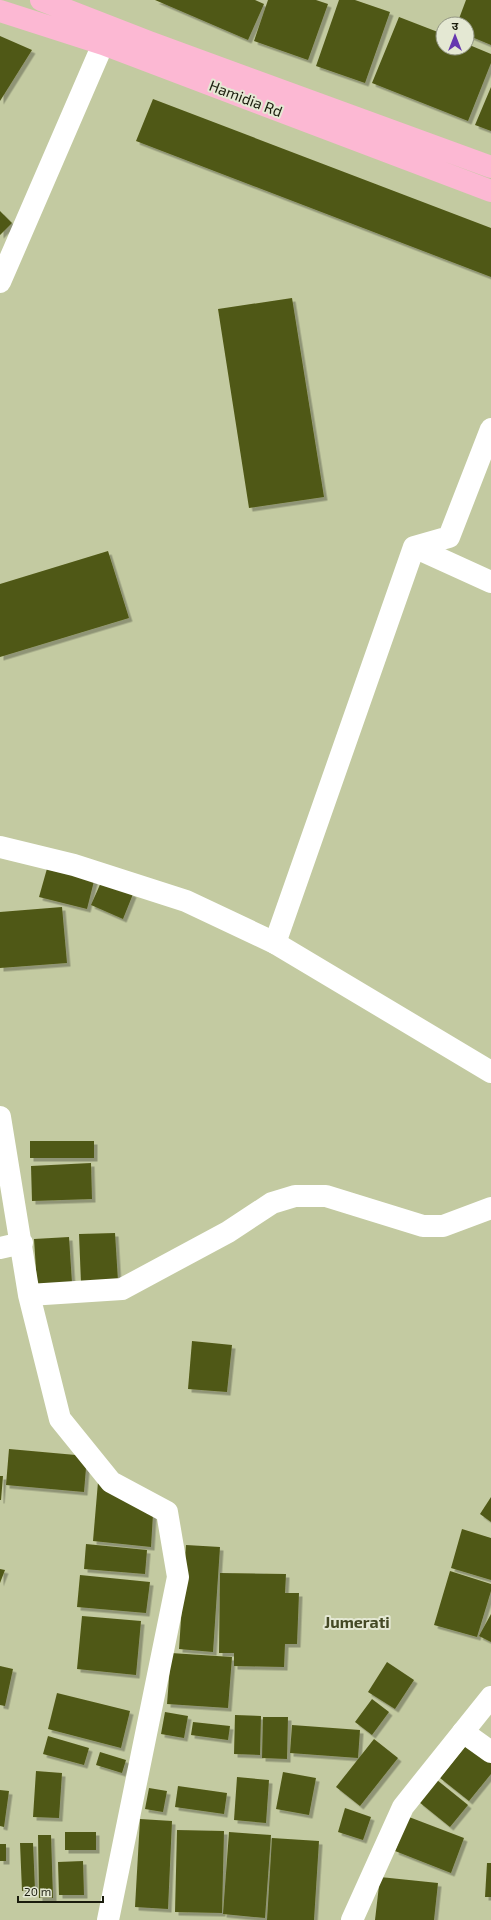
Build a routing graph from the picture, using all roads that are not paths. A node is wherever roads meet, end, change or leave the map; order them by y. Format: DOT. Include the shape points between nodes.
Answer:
graph roads {
  1 [pos="41,0"];
  2 [pos="0,11"];
  3 [pos="103,44"];
  4 [pos="491,167"];
  5 [pos="491,190"];
  6 [pos="0,282"];
  7 [pos="491,429"];
  8 [pos="414,547"];
  9 [pos="491,582"];
  10 [pos="0,847"];
  11 [pos="275,943"];
  12 [pos="491,1072"];
  13 [pos="0,1117"];
  14 [pos="491,1208"];
  15 [pos="22,1243"];
  16 [pos="0,1248"];
  17 [pos="29,1295"];
  18 [pos="491,1697"];
  19 [pos="463,1732"];
  20 [pos="491,1752"];
  21 [pos="108,1920"];
  22 [pos="352,1920"];
  1 -- 4 [label="main road, Hamidia Rd"];
  2 -- 3 [label="main road, Hamidia Rd"];
  3 -- 5 [label="main road, Hamidia Rd"];
  3 -- 6 [label="street"];
  7 -- 8 [label="street" via="449,537"];
  8 -- 9 [label="street"];
  8 -- 11 [label="street"];
  10 -- 11 [label="street" via="74,865 186,901"];
  11 -- 12 [label="street"];
  13 -- 15 [label="street"];
  14 -- 17 [label="street" via="443,1226 423,1226 326,1196 295,1196 272,1203 228,1232 122,1289"];
  15 -- 16 [label="street"];
  15 -- 17 [label="street"];
  17 -- 21 [label="street" via="60,1419 111,1482 168,1512 178,1577"];
  18 -- 19 [label="street"];
  19 -- 20 [label="street"];
  19 -- 22 [label="street" via="403,1807"];
}
